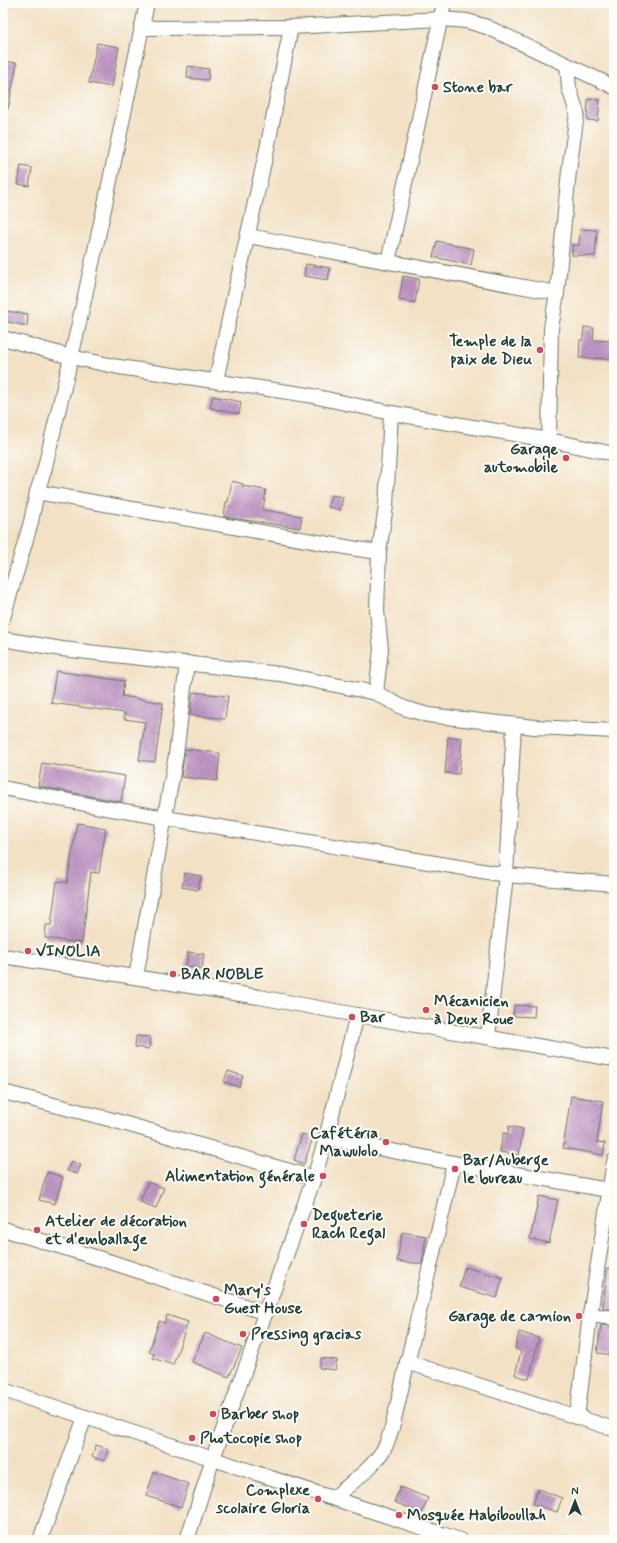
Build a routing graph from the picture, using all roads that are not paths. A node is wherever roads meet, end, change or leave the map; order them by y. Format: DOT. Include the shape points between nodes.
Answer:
graph roads {
  1 [pos="147,3"];
  2 [pos="444,3"];
  3 [pos="441,19"];
  4 [pos="291,27"];
  5 [pos="141,28"];
  6 [pos="567,65"];
  7 [pos="614,87"];
  8 [pos="248,236"];
  9 [pos="388,262"];
  10 [pos="557,293"];
  11 [pos="3,338"];
  12 [pos="71,357"];
  13 [pos="216,381"];
  14 [pos="391,412"];
  15 [pos="549,440"];
  16 [pos="614,454"];
  17 [pos="37,492"];
  18 [pos="378,552"];
  19 [pos="3,618"];
  20 [pos="3,639"];
  21 [pos="187,663"];
  22 [pos="376,693"];
  23 [pos="514,725"];
  24 [pos="614,731"];
  25 [pos="3,788"];
  26 [pos="164,817"];
  27 [pos="506,875"];
  28 [pos="614,884"];
  29 [pos="3,956"];
  30 [pos="136,977"];
  31 [pos="356,1015"];
  32 [pos="488,1037"];
  33 [pos="614,1058"];
  34 [pos="3,1092"];
  35 [pos="326,1138"];
  36 [pos="614,1161"];
  37 [pos="454,1163"];
  38 [pos="314,1178"];
  39 [pos="611,1190"];
  40 [pos="3,1229"];
  41 [pos="266,1313"];
  42 [pos="590,1315"];
  43 [pos="614,1318"];
  44 [pos="407,1362"];
  45 [pos="3,1390"];
  46 [pos="577,1416"];
  47 [pos="85,1417"];
  48 [pos="614,1429"];
  49 [pos="213,1458"];
  50 [pos="333,1498"];
  51 [pos="40,1540"];
  52 [pos="188,1540"];
  53 [pos="460,1540"];
  1 -- 5 [label="street"];
  2 -- 3 [label="street"];
  3 -- 4 [label="street"];
  3 -- 6 [label="street" via="467,21 487,27"];
  3 -- 9 [label="street"];
  4 -- 5 [label="street"];
  4 -- 8 [label="street"];
  5 -- 12 [label="street" via="112,175"];
  6 -- 7 [label="street"];
  6 -- 10 [label="street" via="569,88 577,113 568,171"];
  8 -- 9 [label="street"];
  8 -- 13 [label="street"];
  9 -- 10 [label="street"];
  10 -- 15 [label="street" via="551,328"];
  11 -- 12 [label="street"];
  12 -- 13 [label="street" via="119,367"];
  12 -- 17 [label="street"];
  13 -- 14 [label="street" via="308,395"];
  14 -- 15 [label="street"];
  14 -- 18 [label="street" via="386,506"];
  15 -- 16 [label="street"];
  17 -- 18 [label="street"];
  17 -- 19 [label="street"];
  18 -- 22 [label="street" via="377,611 381,649"];
  20 -- 21 [label="street" via="62,649"];
  21 -- 22 [label="street" via="280,674"];
  21 -- 26 [label="street" via="176,755"];
  22 -- 23 [label="street" via="404,708 428,715"];
  23 -- 24 [label="street"];
  23 -- 27 [label="street"];
  25 -- 26 [label="street"];
  26 -- 27 [label="street"];
  26 -- 30 [label="street"];
  27 -- 28 [label="street"];
  27 -- 32 [label="street"];
  29 -- 30 [label="street"];
  30 -- 31 [label="street"];
  31 -- 32 [label="street"];
  31 -- 35 [label="street"];
  32 -- 33 [label="street"];
  34 -- 38 [label="street" via="109,1119"];
  35 -- 37 [label="street"];
  35 -- 38 [label="street"];
  36 -- 39 [label="street"];
  37 -- 39 [label="street"];
  37 -- 44 [label="street"];
  38 -- 41 [label="street"];
  39 -- 42 [label="street"];
  40 -- 41 [label="street"];
  41 -- 49 [label="street"];
  42 -- 43 [label="street"];
  42 -- 46 [label="street"];
  44 -- 46 [label="street"];
  44 -- 50 [label="street" via="392,1428 385,1446 359,1477"];
  45 -- 47 [label="street"];
  46 -- 48 [label="street"];
  47 -- 49 [label="street"];
  47 -- 51 [label="street"];
  49 -- 50 [label="street"];
  49 -- 52 [label="street"];
  50 -- 53 [label="street"];
}
